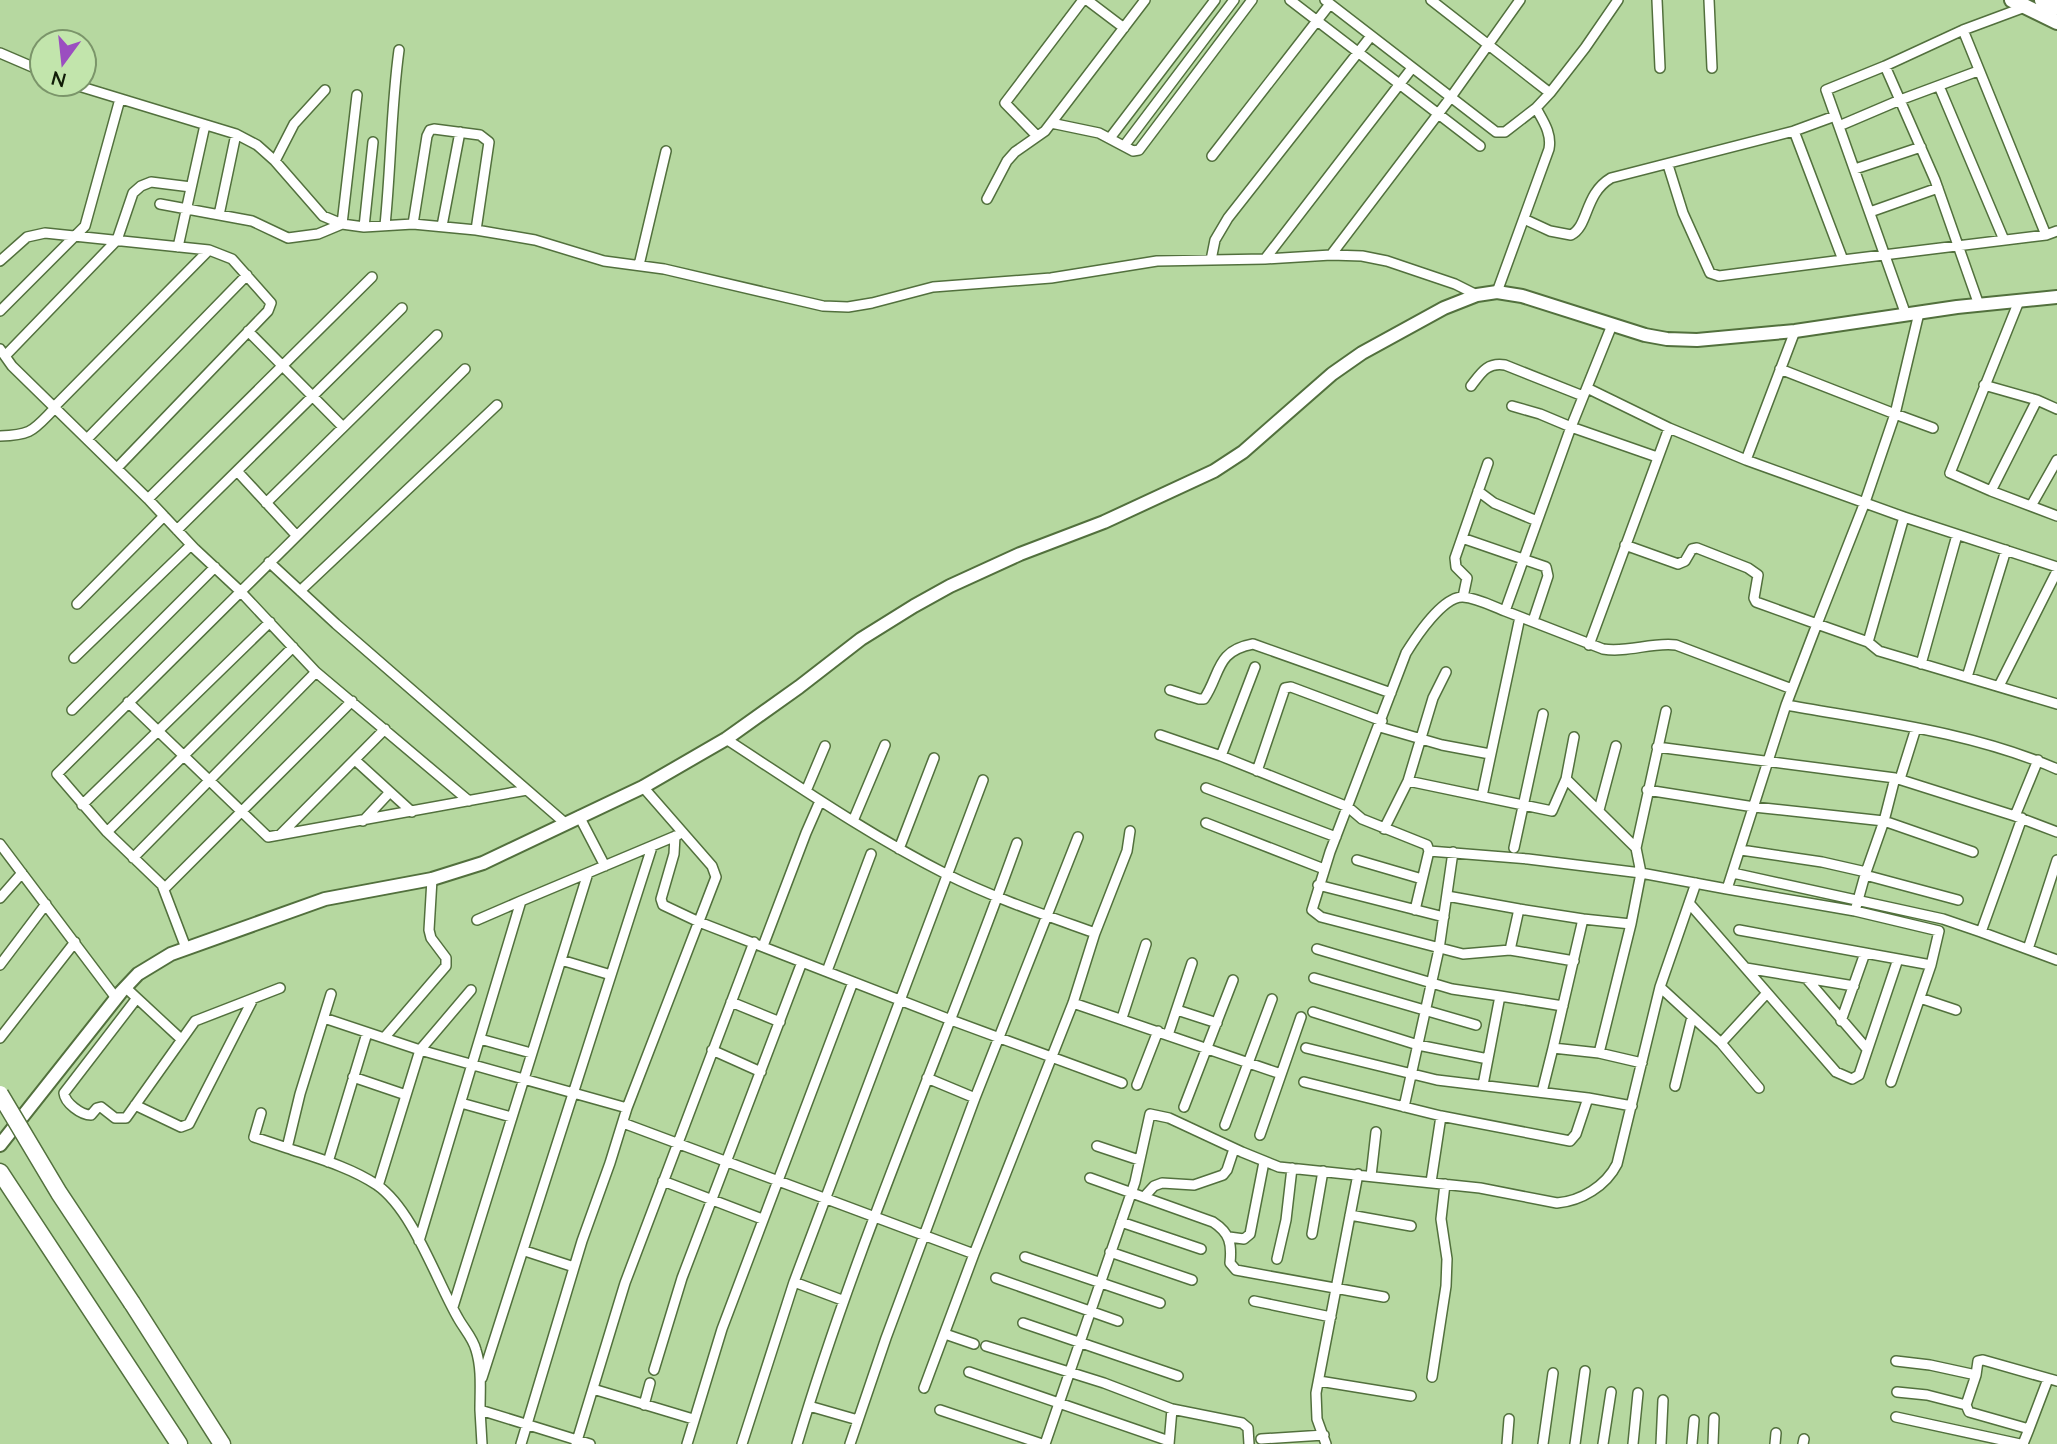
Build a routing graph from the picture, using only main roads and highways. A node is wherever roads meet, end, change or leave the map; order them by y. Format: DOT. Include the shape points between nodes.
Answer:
graph roads {
  1 [pos="2042,0"];
  2 [pos="2018,3"];
  3 [pos="2057,7"];
  4 [pos="2057,22"];
  5 [pos="2057,297"];
  6 [pos="0,1094"];
  7 [pos="0,1144"];
  8 [pos="0,1172"];
  9 [pos="179,1444"];
  10 [pos="222,1444"];
  1 -- 3 [label="main road"];
  2 -- 4 [label="main road"];
  5 -- 7 [label="main road" via="1696,340 1645,335 1551,304 1497,292 1444,308 1332,374 1243,452 1214,471 950,586 861,639 726,739 643,787 483,863 432,879 325,899 171,954 125,987"];
  6 -- 10 [label="highway, bridge" via="58,1193"];
  8 -- 9 [label="highway"];
}
